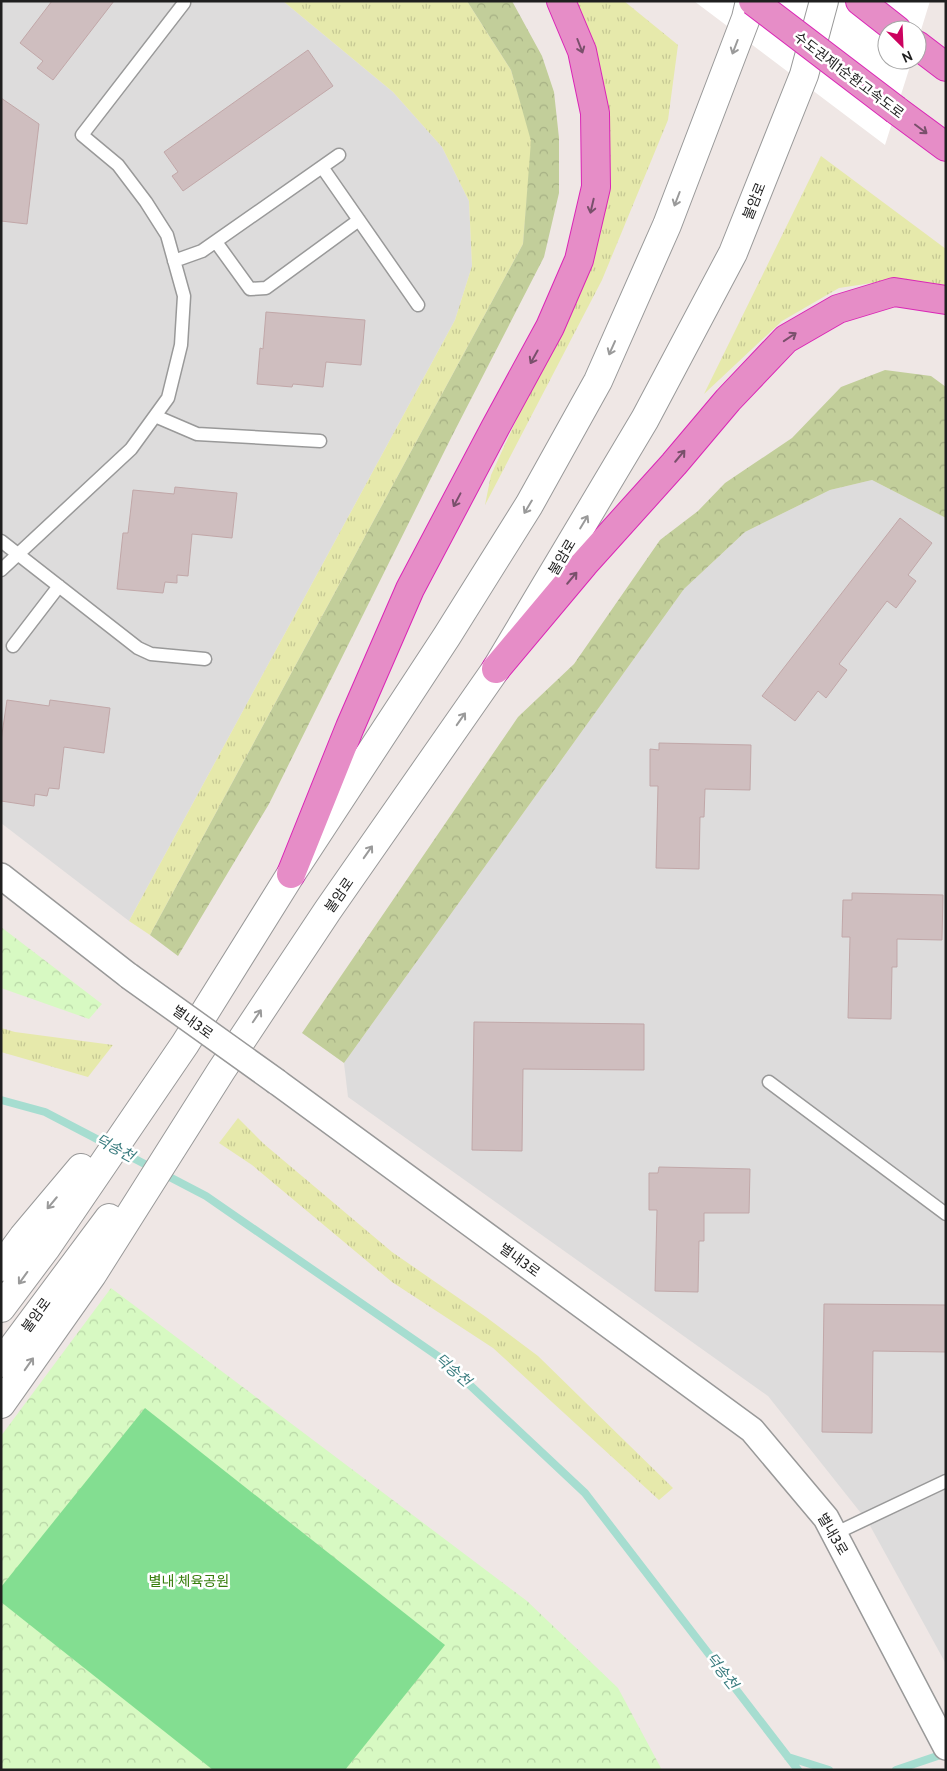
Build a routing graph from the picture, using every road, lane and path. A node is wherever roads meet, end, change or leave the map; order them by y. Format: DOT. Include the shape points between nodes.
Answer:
graph roads {
  1 [pos="561,1"];
  2 [pos="752,1"];
  3 [pos="824,1"];
  4 [pos="860,1"];
  5 [pos="184,3"];
  6 [pos="885,20"];
  7 [pos="927,53"];
  8 [pos="946,67"];
  9 [pos="946,147"];
  10 [pos="339,155"];
  11 [pos="322,167"];
  12 [pos="359,220"];
  13 [pos="216,242"];
  14 [pos="174,261"];
  15 [pos="946,300"];
  16 [pos="418,305"];
  17 [pos="155,416"];
  18 [pos="320,441"];
  19 [pos="1,541"];
  20 [pos="18,554"];
  21 [pos="1,570"];
  22 [pos="59,586"];
  23 [pos="13,646"];
  24 [pos="205,659"];
  25 [pos="496,668"];
  26 [pos="291,874"];
  27 [pos="1,876"];
  28 [pos="769,1082"];
  29 [pos="946,1214"];
  30 [pos="34,1243"];
  31 [pos="1,1267"];
  32 [pos="82,1271"];
  33 [pos="1,1308"];
  34 [pos="1,1363"];
  35 [pos="1,1404"];
  36 [pos="946,1481"];
  37 [pos="834,1534"];
  38 [pos="942,1740"];
  1 -- 26 [label="highway, one-way" via="582,51 595,113 596,187 579,260 550,327 410,589"];
  2 -- 9 [label="highway, 수도권제1순환고속도로, one-way, bridge"];
  2 -- 26 [label="street, one-way" via="667,225 598,381 519,521"];
  25 -- 3 [label="street, 불암로, one-way" via="645,419 733,253 804,75"];
  4 -- 6 [label="highway"];
  5 -- 14 [label="lane" via="82,136 118,165 146,202 167,235"];
  7 -- 8 [label="highway"];
  10 -- 11 [label="lane"];
  11 -- 12 [label="lane"];
  11 -- 13 [label="lane"];
  12 -- 13 [label="lane" via="266,288 250,289"];
  12 -- 16 [label="lane"];
  13 -- 14 [label="lane"];
  14 -- 17 [label="lane" via="184,296 180,345 168,398"];
  25 -- 15 [label="highway, one-way" via="728,400 786,339 838,309 894,292"];
  17 -- 18 [label="lane" via="197,434"];
  17 -- 20 [label="lane" via="131,449"];
  19 -- 20 [label="lane"];
  20 -- 21 [label="lane"];
  20 -- 22 [label="lane"];
  22 -- 23 [label="lane"];
  22 -- 24 [label="lane" via="138,648 151,654"];
  32 -- 25 [label="street, 불암로, one-way"];
  26 -- 30 [label="street, one-way" via="185,1044"];
  27 -- 37 [label="street, 별내3로, bridge" via="129,976 752,1430 826,1518"];
  28 -- 29 [label="lane"];
  30 -- 31 [label="street"];
  30 -- 33 [label="street, one-way"];
  32 -- 34 [label="street, 불암로"];
  35 -- 32 [label="street, one-way"];
  36 -- 37 [label="lane"];
  37 -- 38 [label="street, 별내3로"];
}
